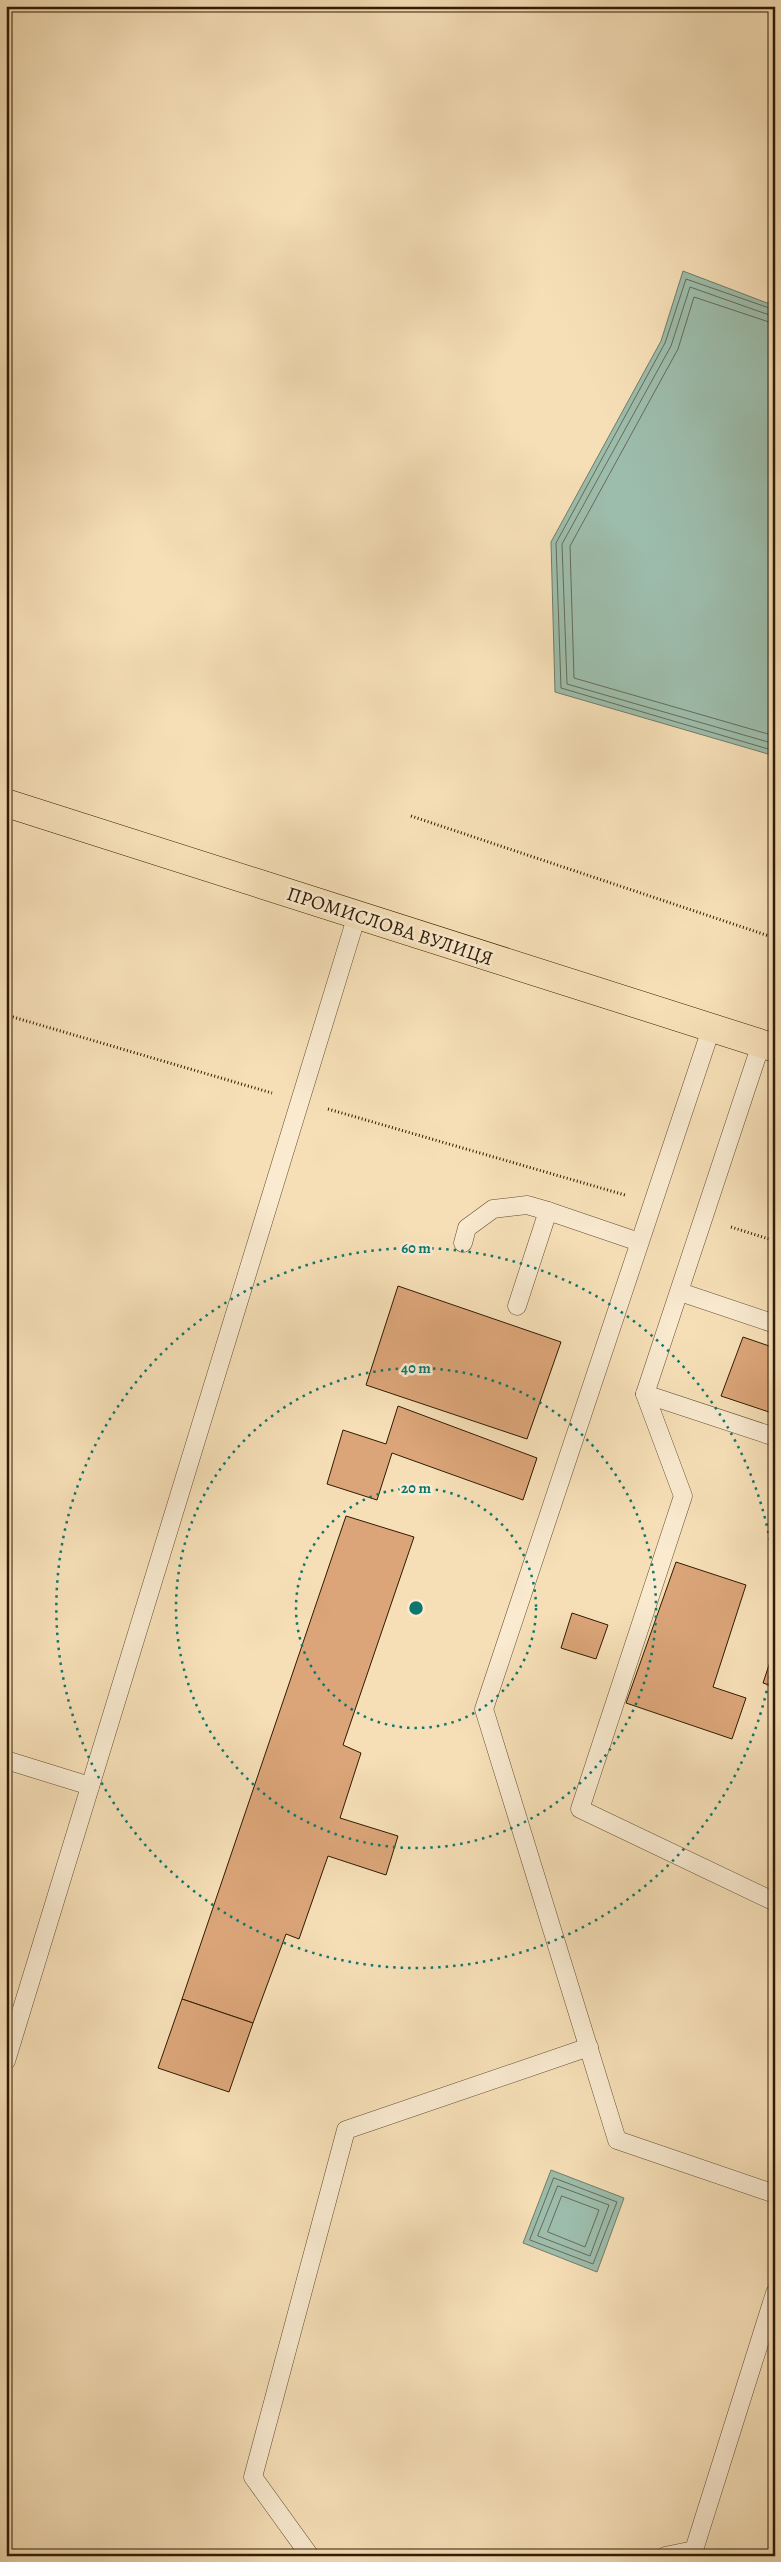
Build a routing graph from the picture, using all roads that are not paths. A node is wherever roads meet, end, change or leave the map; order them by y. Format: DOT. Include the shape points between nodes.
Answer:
graph roads {
  1 [pos="6,803"];
  2 [pos="357,915"];
  3 [pos="711,1029"];
  4 [pos="768,1046"];
  5 [pos="548,1212"];
  6 [pos="639,1242"];
  7 [pos="463,1243"];
  8 [pos="680,1292"];
  9 [pos="517,1306"];
  10 [pos="775,1324"];
  11 [pos="645,1394"];
  12 [pos="775,1437"];
  13 [pos="6,1760"];
  14 [pos="90,1786"];
  15 [pos="775,1902"];
  16 [pos="589,2047"];
  17 [pos="6,2061"];
  18 [pos="775,2194"];
  19 [pos="775,2293"];
  20 [pos="310,2556"];
  21 [pos="665,2556"];
  1 -- 2 [label="main road, ПРОМИСЛОВА ВУЛИЦЯ"];
  2 -- 3 [label="main road, ПРОМИСЛОВА ВУЛИЦЯ"];
  2 -- 14 [label="lane"];
  3 -- 4 [label="main road, ПРОМИСЛОВА ВУЛИЦЯ"];
  3 -- 6 [label="lane"];
  4 -- 8 [label="lane"];
  5 -- 6 [label="lane"];
  5 -- 7 [label="lane" via="527,1206 493,1210 467,1228"];
  5 -- 9 [label="lane"];
  6 -- 16 [label="lane" via="484,1709"];
  8 -- 10 [label="lane"];
  8 -- 11 [label="lane"];
  11 -- 12 [label="lane"];
  11 -- 15 [label="lane" via="682,1496 580,1809"];
  13 -- 14 [label="lane"];
  14 -- 17 [label="lane"];
  16 -- 18 [label="lane" via="617,2140"];
  16 -- 20 [label="lane" via="346,2130 252,2477"];
  19 -- 21 [label="lane" via="694,2550"];
}
